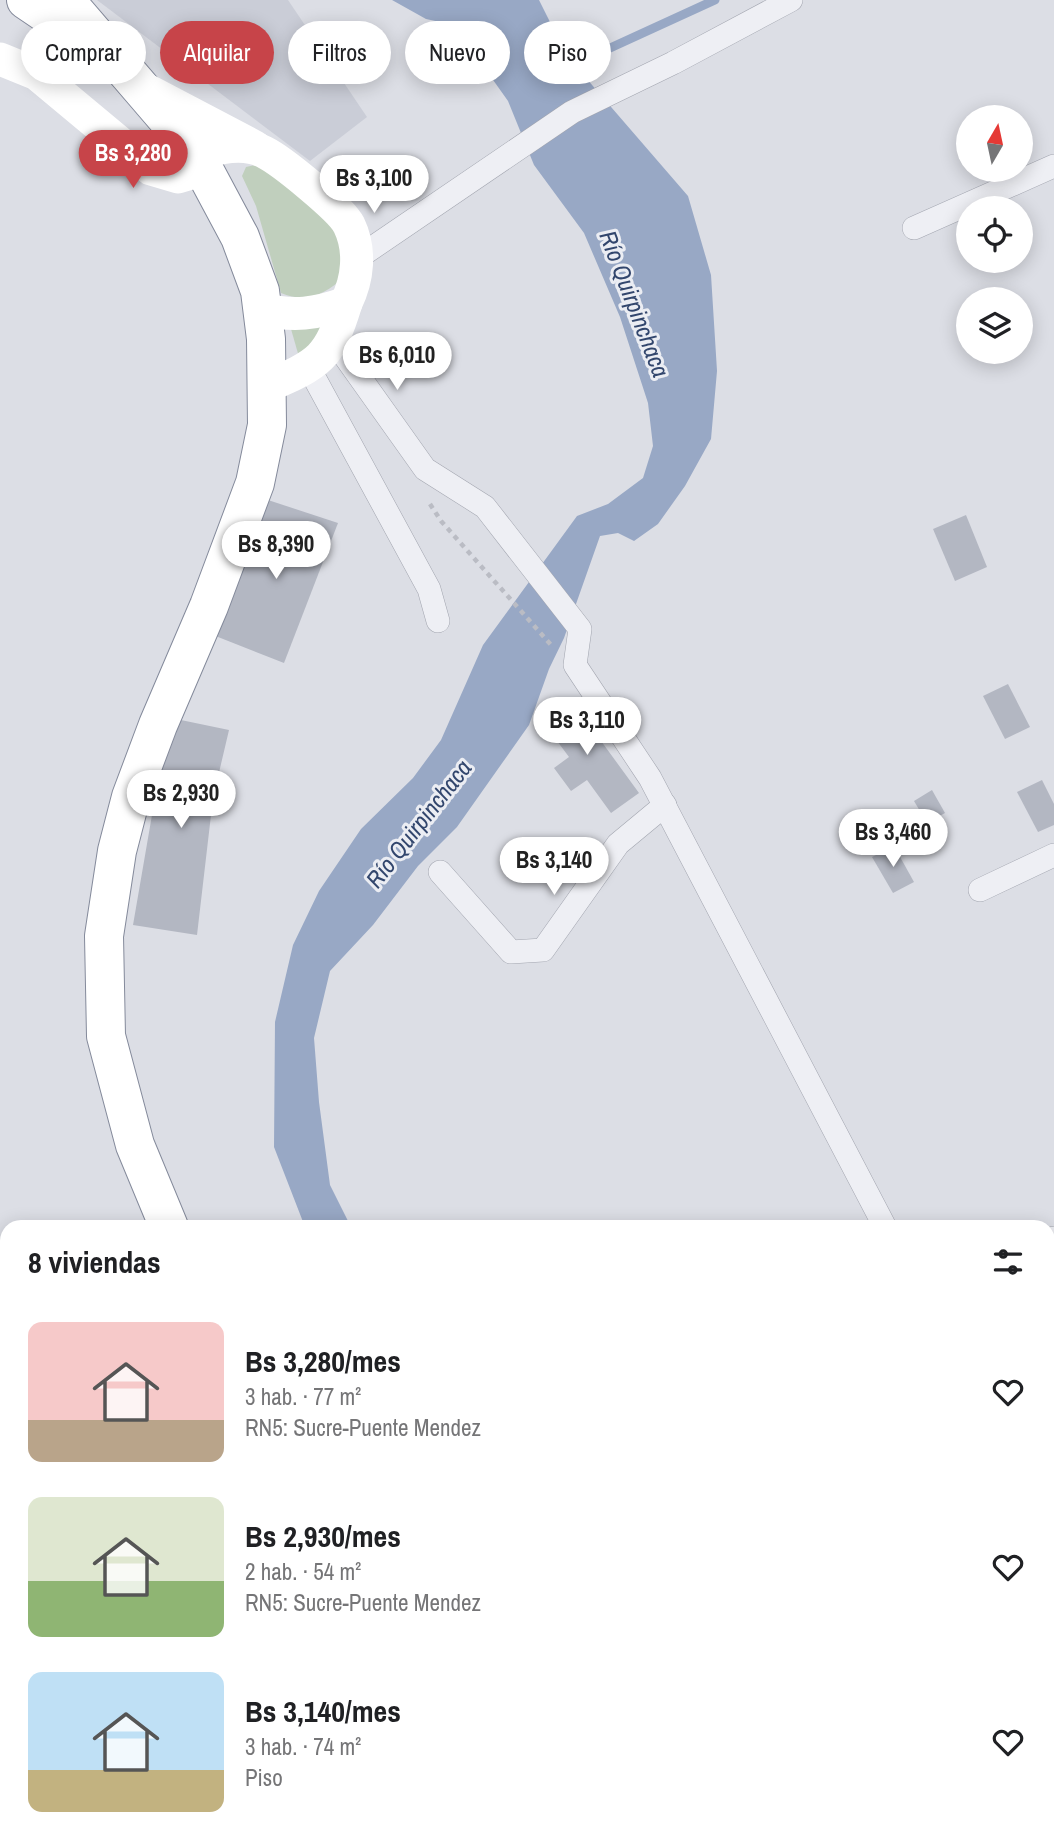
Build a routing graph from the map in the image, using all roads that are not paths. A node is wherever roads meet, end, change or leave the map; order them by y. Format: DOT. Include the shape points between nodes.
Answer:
graph roads {
  1 [pos="26,0"];
  2 [pos="65,0"];
  3 [pos="791,0"];
  4 [pos="57,21"];
  5 [pos="83,21"];
  6 [pos="0,59"];
  7 [pos="140,84"];
  8 [pos="144,88"];
  9 [pos="263,151"];
  10 [pos="201,163"];
  11 [pos="1054,166"];
  12 [pos="914,228"];
  13 [pos="356,258"];
  14 [pos="346,303"];
  15 [pos="262,309"];
  16 [pos="334,341"];
  17 [pos="309,368"];
  18 [pos="268,386"];
  19 [pos="438,621"];
  20 [pos="665,805"];
  21 [pos="1054,855"];
  22 [pos="440,872"];
  23 [pos="980,890"];
  24 [pos="166,1220"];
  25 [pos="881,1220"];
  1 -- 4 [label="highway"];
  2 -- 5 [label="highway"];
  3 -- 13 [label="street" via="572,112"];
  6 -- 10 [label="street" via="37,74 151,169 178,177"];
  7 -- 8 [label="highway"];
  8 -- 9 [label="street"];
  8 -- 10 [label="highway"];
  9 -- 10 [label="street" via="212,149"];
  9 -- 13 [label="street" via="340,212 354,239"];
  10 -- 15 [label="highway" via="240,237"];
  11 -- 12 [label="street"];
  13 -- 14 [label="street" via="357,272"];
  14 -- 15 [label="street" via="288,316"];
  14 -- 16 [label="street"];
  15 -- 18 [label="highway"];
  16 -- 17 [label="street"];
  16 -- 20 [label="street" via="425,469 485,507 580,629 575,665"];
  17 -- 18 [label="street"];
  17 -- 19 [label="street" via="429,589"];
  18 -- 24 [label="highway" via="267,425 255,483 131,797 104,936 106,1037 135,1145"];
  20 -- 22 [label="street" via="618,844 543,950 510,952"];
  20 -- 25 [label="street"];
  21 -- 23 [label="street"];
}
